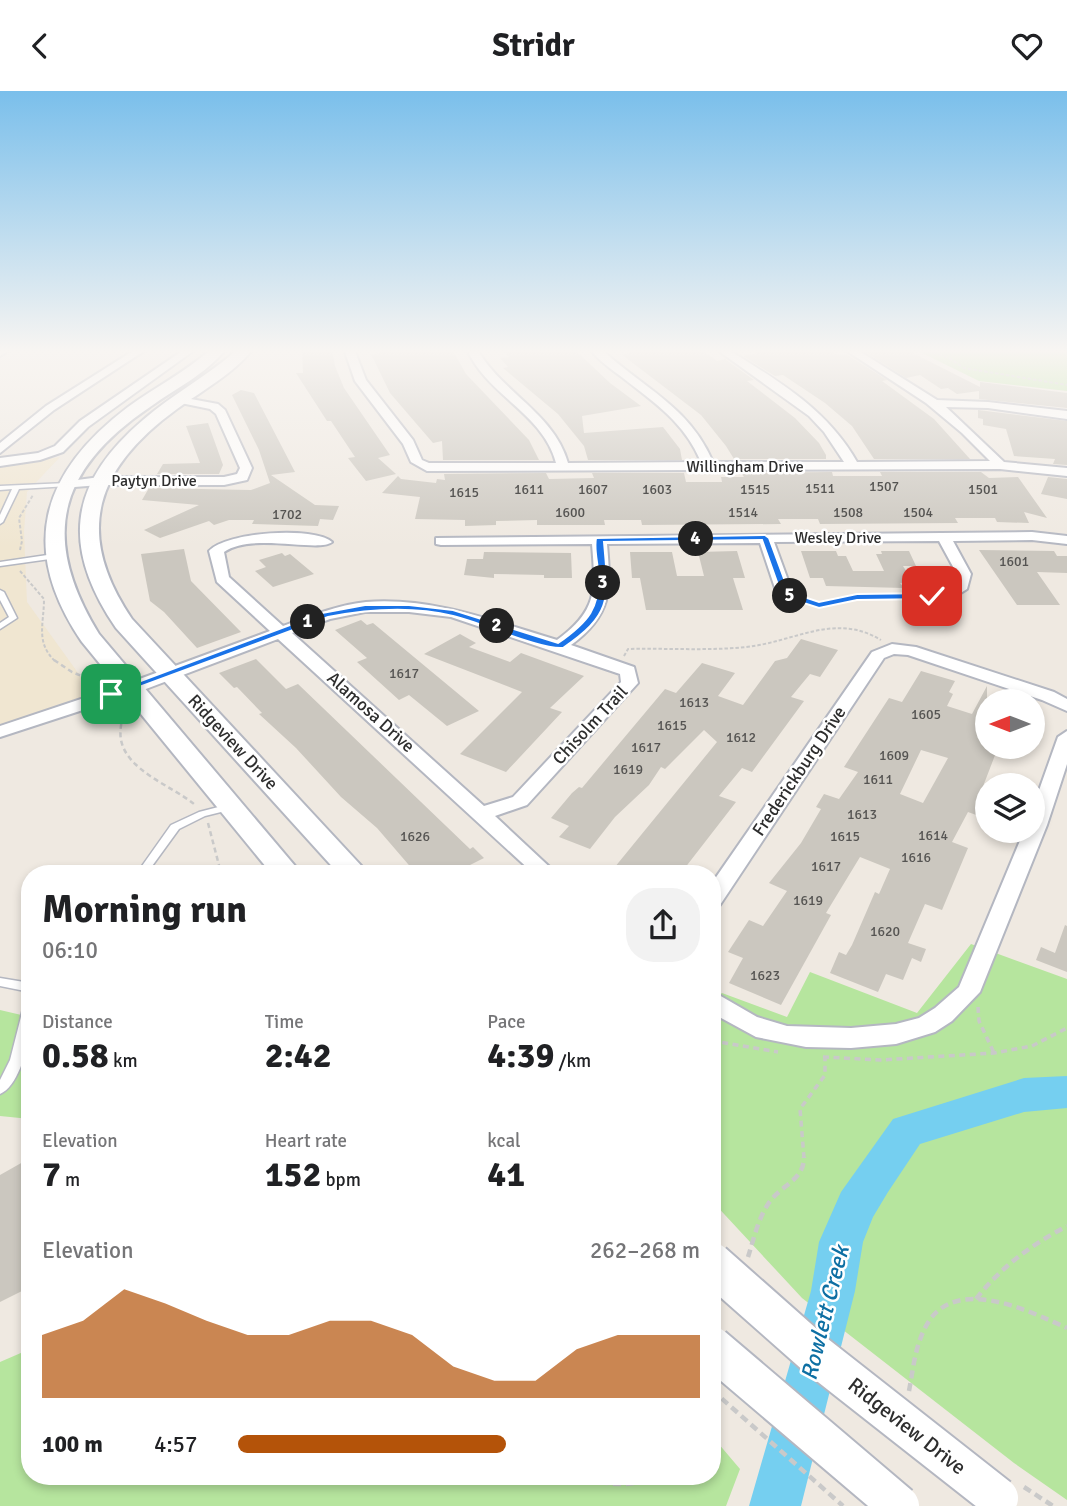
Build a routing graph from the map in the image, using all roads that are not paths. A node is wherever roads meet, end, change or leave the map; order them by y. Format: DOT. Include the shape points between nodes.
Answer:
graph roads {
  1 [pos="41,415"];
  2 [pos="97,415"];
  3 [pos="129,415"];
  4 [pos="162,415"];
  5 [pos="222,415"];
  6 [pos="387,415"];
  7 [pos="531,415"];
  8 [pos="674,415"];
  9 [pos="814,415"];
  10 [pos="950,415"];
  11 [pos="0,449"];
  12 [pos="0,462"];
  13 [pos="1000,465"];
  14 [pos="853,466"];
  15 [pos="563,467"];
  16 [pos="709,467"];
  17 [pos="1067,472"];
  18 [pos="100,481"];
  19 [pos="67,485"];
  20 [pos="0,488"];
  21 [pos="16,488"];
  22 [pos="0,522"];
  23 [pos="765,538"];
  24 [pos="944,538"];
  25 [pos="599,539"];
  26 [pos="1067,540"];
  27 [pos="441,541"];
  28 [pos="326,542"];
  29 [pos="54,556"];
  30 [pos="0,565"];
  31 [pos="959,589"];
  32 [pos="0,592"];
  33 [pos="785,594"];
  34 [pos="0,627"];
  35 [pos="282,632"];
  36 [pos="559,646"];
  37 [pos="170,674"];
  38 [pos="128,698"];
  39 [pos="1067,706"];
  40 [pos="0,731"];
  41 [pos="1067,737"];
  42 [pos="230,807"];
  43 [pos="482,813"];
  44 [pos="148,865"];
  45 [pos="280,865"];
  46 [pos="347,865"];
  47 [pos="537,865"];
  48 [pos="721,886"];
  49 [pos="0,982"];
  50 [pos="21,986"];
  51 [pos="721,1007"];
  52 [pos="21,1042"];
  53 [pos="0,1089"];
  54 [pos="730,1261"];
  55 [pos="721,1355"];
  56 [pos="1007,1495"];
  57 [pos="899,1506"];
  1 -- 11 [label="street"];
  2 -- 12 [label="street" via="59,449"];
  3 -- 19 [label="main road" via="88,454"];
  4 -- 18 [label="main road, Ridgeview Drive" via="131,440"];
  5 -- 18 [label="street, Paytyn Drive" via="246,468 242,477"];
  6 -- 15 [label="street, Willingham Drive" via="422,466"];
  7 -- 15 [label="street" via="557,446"];
  8 -- 16 [label="street" via="700,447"];
  9 -- 14 [label="street"];
  10 -- 13 [label="street"];
  13 -- 14 [label="street, Willingham Drive"];
  13 -- 17 [label="street, Willingham Drive"];
  14 -- 16 [label="street, Willingham Drive"];
  15 -- 16 [label="street, Willingham Drive"];
  18 -- 19 [label="street, Paytyn Drive"];
  18 -- 37 [label="main road, Ridgeview Drive" via="87,534 96,578 118,615"];
  19 -- 21 [label="lane"];
  19 -- 29 [label="main road" via="56,516"];
  20 -- 21 [label="lane"];
  21 -- 22 [label="lane"];
  23 -- 24 [label="street, Wesley Drive"];
  23 -- 25 [label="street, Wesley Drive"];
  23 -- 33 [label="street"];
  24 -- 26 [label="street, Wesley Drive"];
  24 -- 31 [label="street" via="964,573"];
  25 -- 27 [label="street, Wesley Drive"];
  25 -- 36 [label="street" via="602,600 579,633"];
  28 -- 35 [label="street, Alamosa Drive" via="237,540 216,551 222,579"];
  29 -- 30 [label="lane"];
  29 -- 38 [label="main road" via="61,588"];
  32 -- 34 [label="lane" via="13,618"];
  35 -- 36 [label="street, Chisolm Trail" via="348,610 409,607 453,613"];
  35 -- 37 [label="street, Chisolm Trail"];
  35 -- 43 [label="street, Alamosa Drive"];
  36 -- 43 [label="street, Chisolm Trail" via="619,667 631,675 630,683 520,801"];
  37 -- 38 [label="street, Chisolm Trail"];
  37 -- 46 [label="main road, Ridgeview Drive"];
  38 -- 40 [label="street, Chisolm Trail"];
  38 -- 42 [label="main road"];
  39 -- 48 [label="street, Frederickburg Drive" via="910,650 892,649 878,655"];
  41 -- 51 [label="street" via="1037,825 968,992 948,1011 924,1027 857,1037 794,1036 774,1034"];
  42 -- 44 [label="lane" via="175,827"];
  42 -- 45 [label="main road"];
  43 -- 47 [label="street, Alamosa Drive"];
  49 -- 50 [label="lane"];
  52 -- 53 [label="lane" via="8,1081"];
  54 -- 56 [label="main road, Ridgeview Drive, bridge" via="748,1298 822,1360"];
  55 -- 57 [label="main road, bridge"];
}
